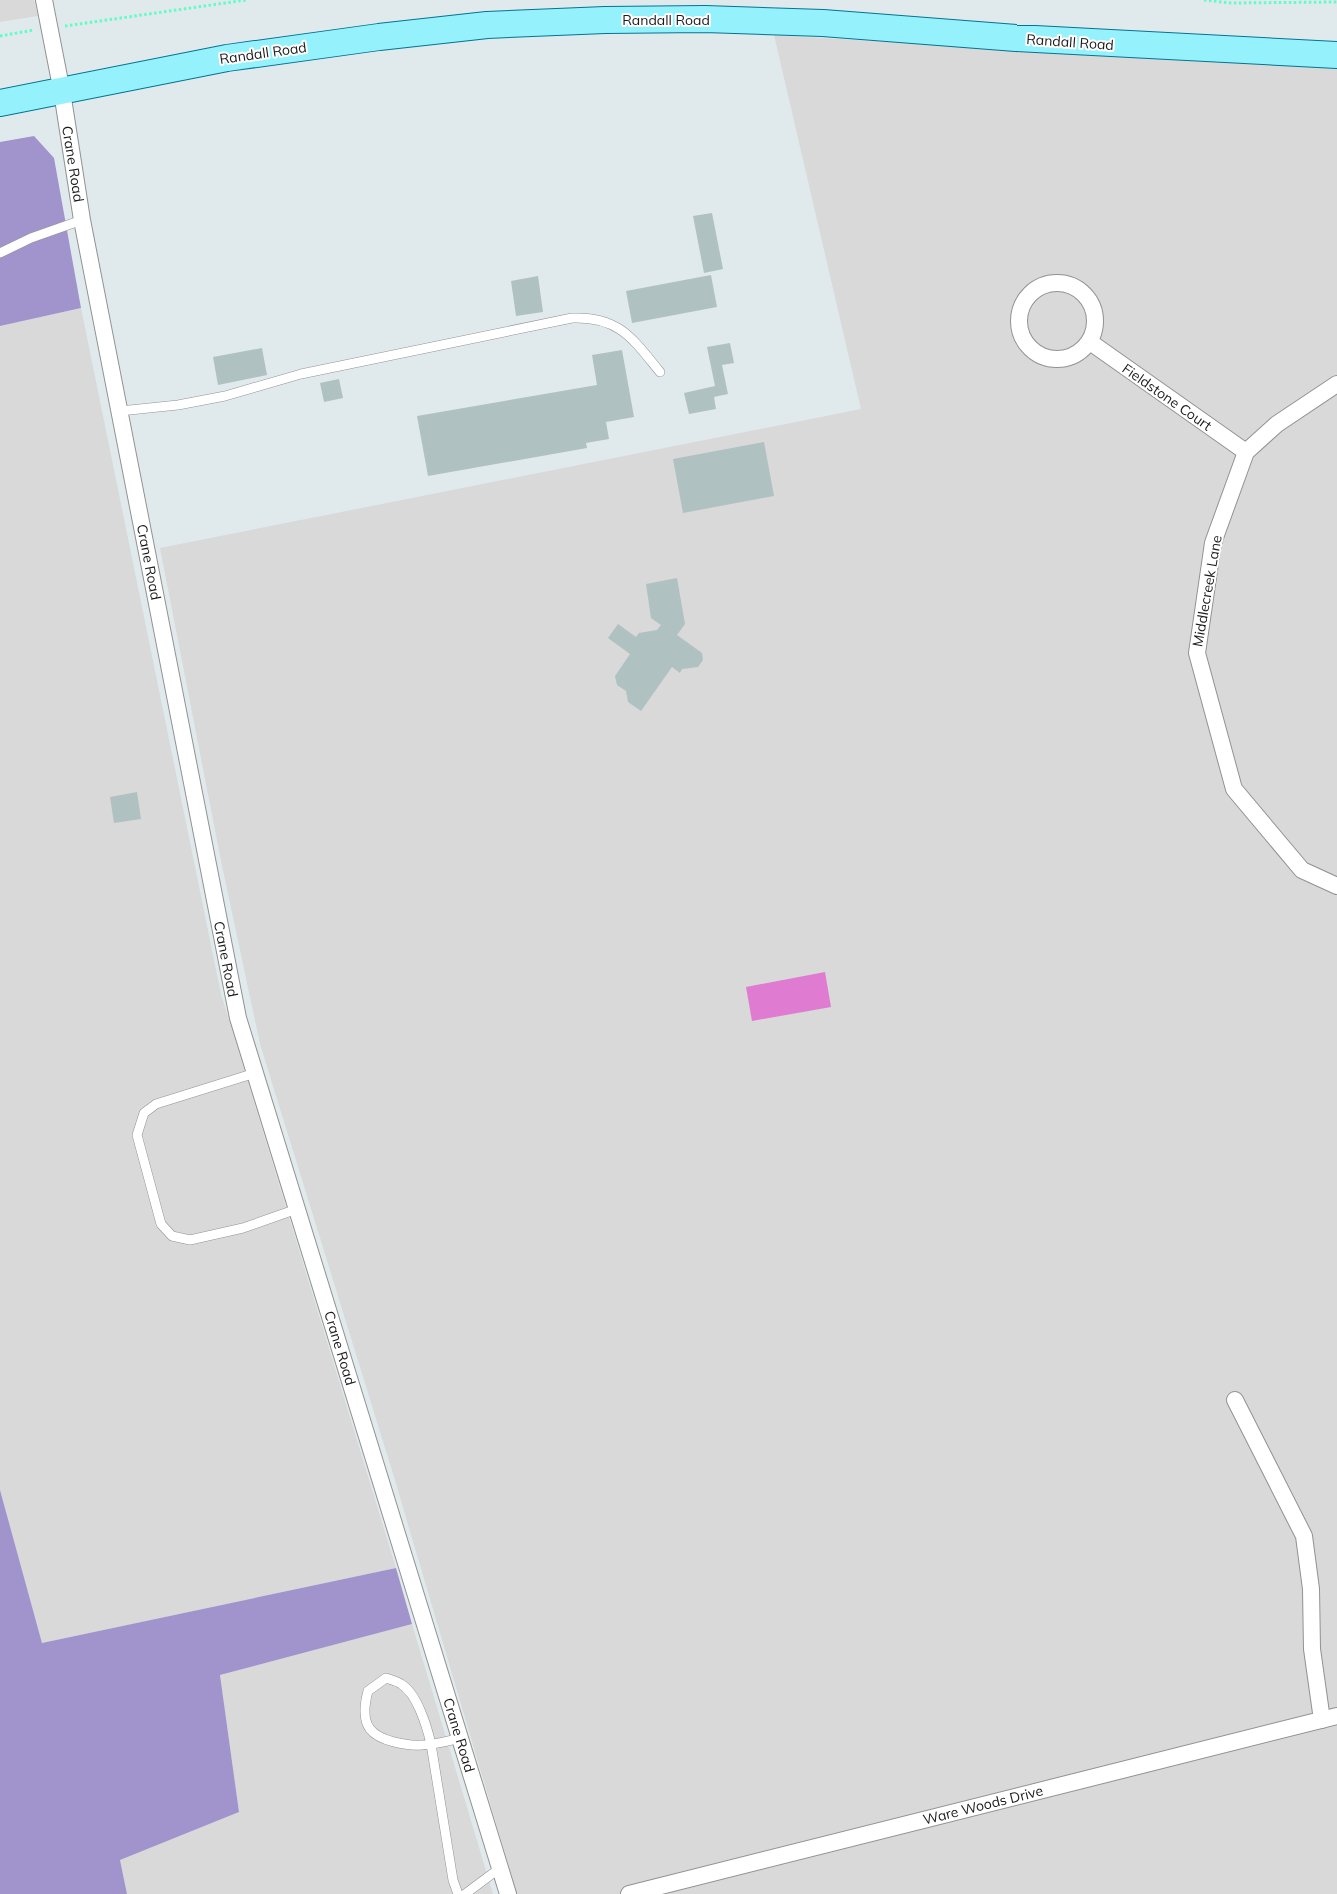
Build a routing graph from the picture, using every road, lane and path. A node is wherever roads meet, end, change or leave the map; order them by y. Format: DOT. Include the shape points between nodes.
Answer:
graph roads {
  1 [pos="44,0"];
  2 [pos="246,0"];
  3 [pos="1204,0"];
  4 [pos="1337,2"];
  5 [pos="81,24"];
  6 [pos="1337,55"];
  7 [pos="62,92"];
  8 [pos="0,103"];
  9 [pos="82,220"];
  10 [pos="0,253"];
  11 [pos="1090,342"];
  12 [pos="660,372"];
  13 [pos="1337,384"];
  14 [pos="120,411"];
  15 [pos="1246,452"];
  16 [pos="1337,886"];
  17 [pos="255,1073"];
  18 [pos="297,1209"];
  19 [pos="1235,1400"];
  20 [pos="1330,1718"];
  21 [pos="461,1738"];
  22 [pos="430,1744"];
  23 [pos="500,1868"];
  24 [pos="458,1894"];
  25 [pos="466,1894"];
  26 [pos="508,1894"];
  27 [pos="629,1894"];
  1 -- 7 [label="street, Crane Road"];
  2 -- 5 [label="path"];
  3 -- 4 [label="path" via="1231,3"];
  6 -- 7 [label="main road, Randall Road" via="1035,40 823,23 606,20 487,25 379,37 226,58"];
  7 -- 8 [label="main road, Randall Road"];
  7 -- 9 [label="street, Crane Road"];
  9 -- 10 [label="lane"];
  9 -- 14 [label="street, Crane Road"];
  11 -- 11 [label="street" via="1072,357 1054,360 1037,354 1021,336 1018,324 1024,300 1045,284 1072,286 1091,303 1095,316"];
  11 -- 15 [label="street, Fieldstone Court"];
  12 -- 14 [label="lane" via="625,333 607,321 572,318 301,374 226,396"];
  13 -- 15 [label="street, Middlecreek Lane" via="1277,424"];
  14 -- 17 [label="street, Crane Road" via="238,1018"];
  15 -- 16 [label="street, Middlecreek Lane" via="1213,543 1197,653 1234,789 1302,870"];
  17 -- 18 [label="street, Crane Road"];
  17 -- 18 [label="lane" via="156,1104 144,1113 137,1135 161,1224 172,1236 190,1240 243,1228"];
  18 -- 21 [label="street, Crane Road"];
  19 -- 20 [label="street" via="1304,1536 1311,1589 1312,1649"];
  20 -- 27 [label="street, Ware Woods Drive"];
  21 -- 22 [label="lane"];
  21 -- 23 [label="street, Crane Road"];
  22 -- 22 [label="lane" via="423,1716 403,1684 386,1678 368,1691 364,1713 370,1729 400,1743"];
  22 -- 24 [label="lane"];
  23 -- 25 [label="lane"];
  23 -- 26 [label="street, Crane Road"];
}
